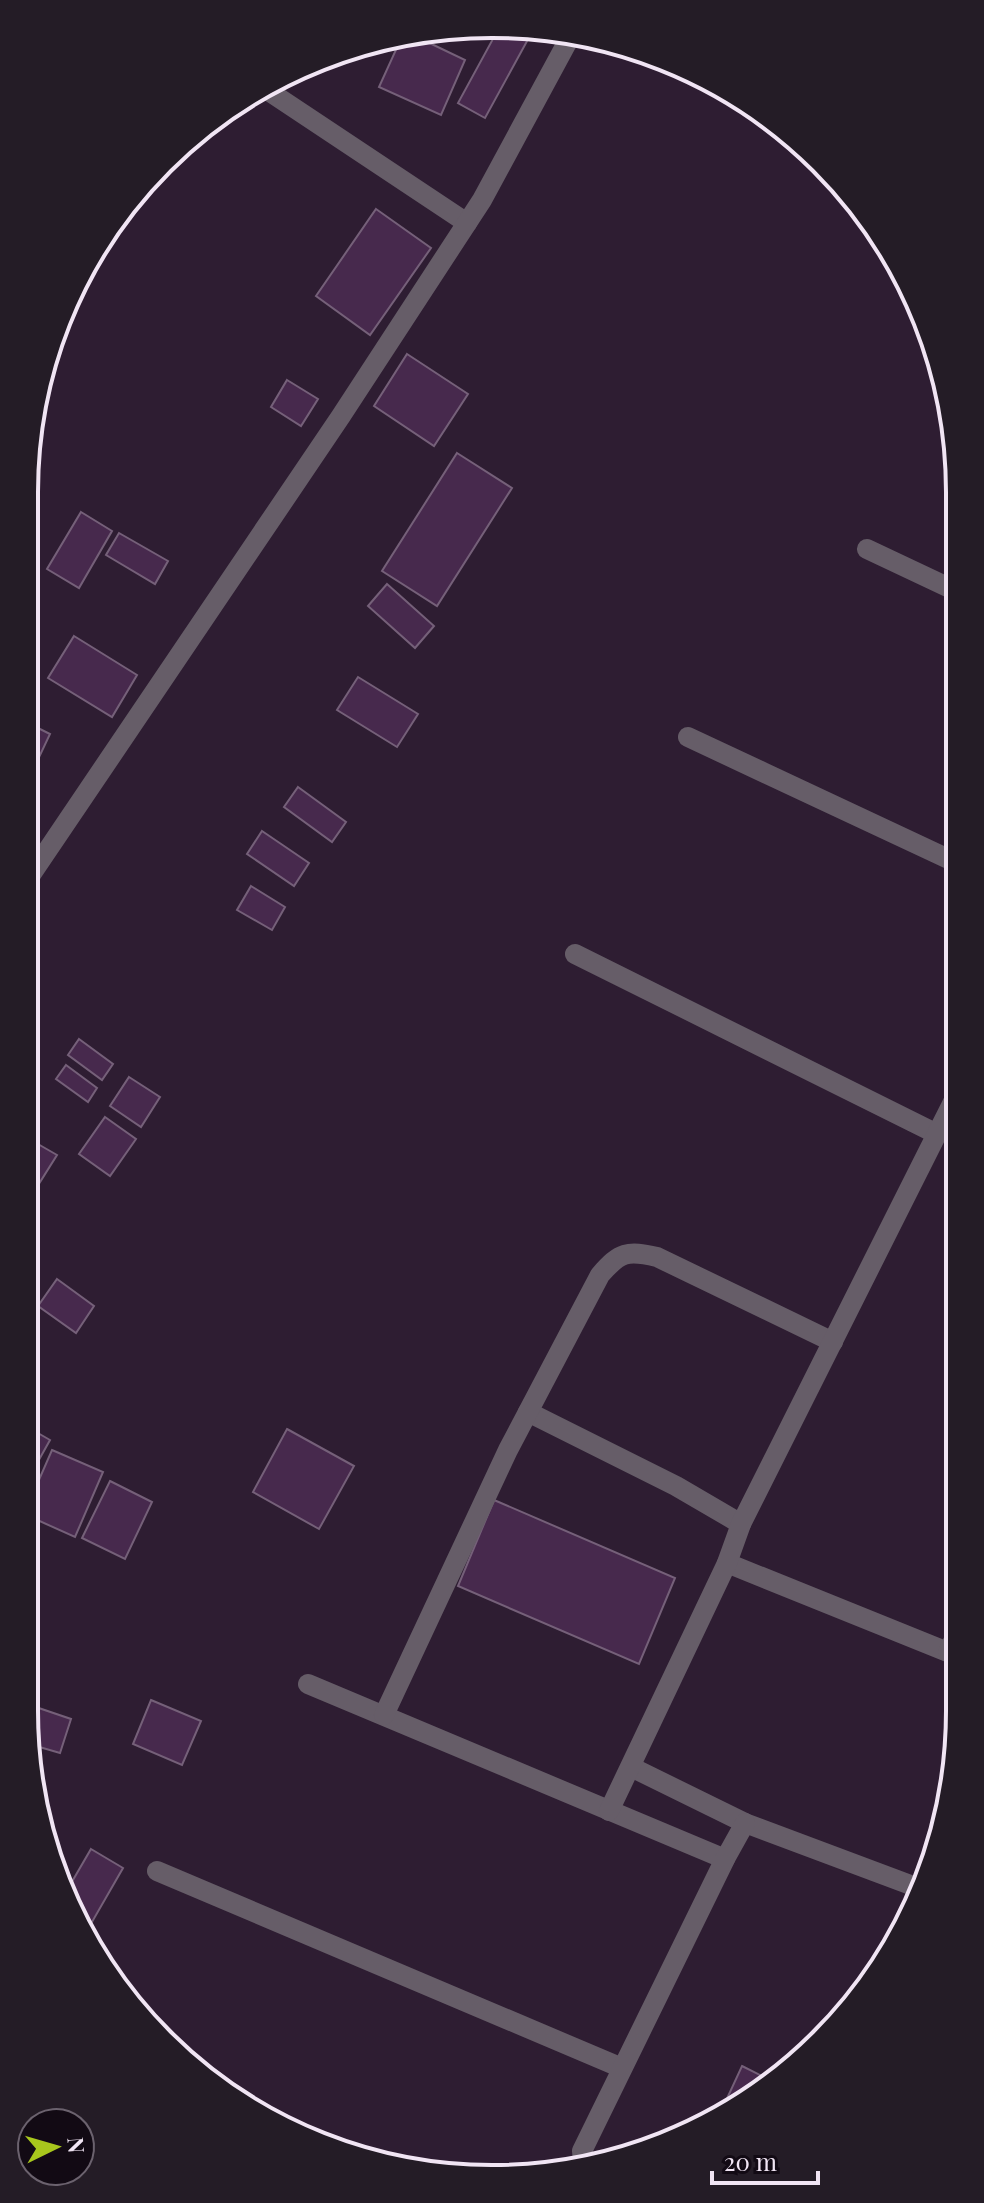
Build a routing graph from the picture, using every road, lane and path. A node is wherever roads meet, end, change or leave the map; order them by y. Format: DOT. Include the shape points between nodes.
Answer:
graph roads {
  1 [pos="566,45"];
  2 [pos="274,94"];
  3 [pos="467,223"];
  4 [pos="867,549"];
  5 [pos="946,586"];
  6 [pos="688,737"];
  7 [pos="946,858"];
  8 [pos="38,864"];
  9 [pos="575,954"];
  10 [pos="946,1116"];
  11 [pos="937,1134"];
  12 [pos="833,1342"];
  13 [pos="528,1412"];
  14 [pos="741,1524"];
  15 [pos="727,1563"];
  16 [pos="946,1652"];
  17 [pos="308,1684"];
  18 [pos="384,1715"];
  19 [pos="631,1767"];
  20 [pos="609,1811"];
  21 [pos="745,1823"];
  22 [pos="725,1859"];
  23 [pos="157,1871"];
  24 [pos="911,1885"];
  25 [pos="622,2068"];
  26 [pos="582,2156"];
  1 -- 3 [label="street"];
  2 -- 3 [label="street"];
  3 -- 8 [label="street"];
  4 -- 5 [label="street"];
  6 -- 7 [label="street"];
  9 -- 11 [label="street"];
  10 -- 11 [label="street"];
  11 -- 12 [label="street"];
  12 -- 13 [label="street" via="657,1257 634,1252 615,1257 600,1275"];
  12 -- 14 [label="street"];
  13 -- 14 [label="street"];
  13 -- 18 [label="street"];
  14 -- 15 [label="street"];
  15 -- 16 [label="street"];
  15 -- 19 [label="street"];
  17 -- 18 [label="street"];
  18 -- 20 [label="street"];
  19 -- 20 [label="street"];
  19 -- 21 [label="street"];
  20 -- 22 [label="street"];
  21 -- 22 [label="street"];
  21 -- 24 [label="street"];
  22 -- 25 [label="street"];
  23 -- 25 [label="street"];
  25 -- 26 [label="street"];
}
